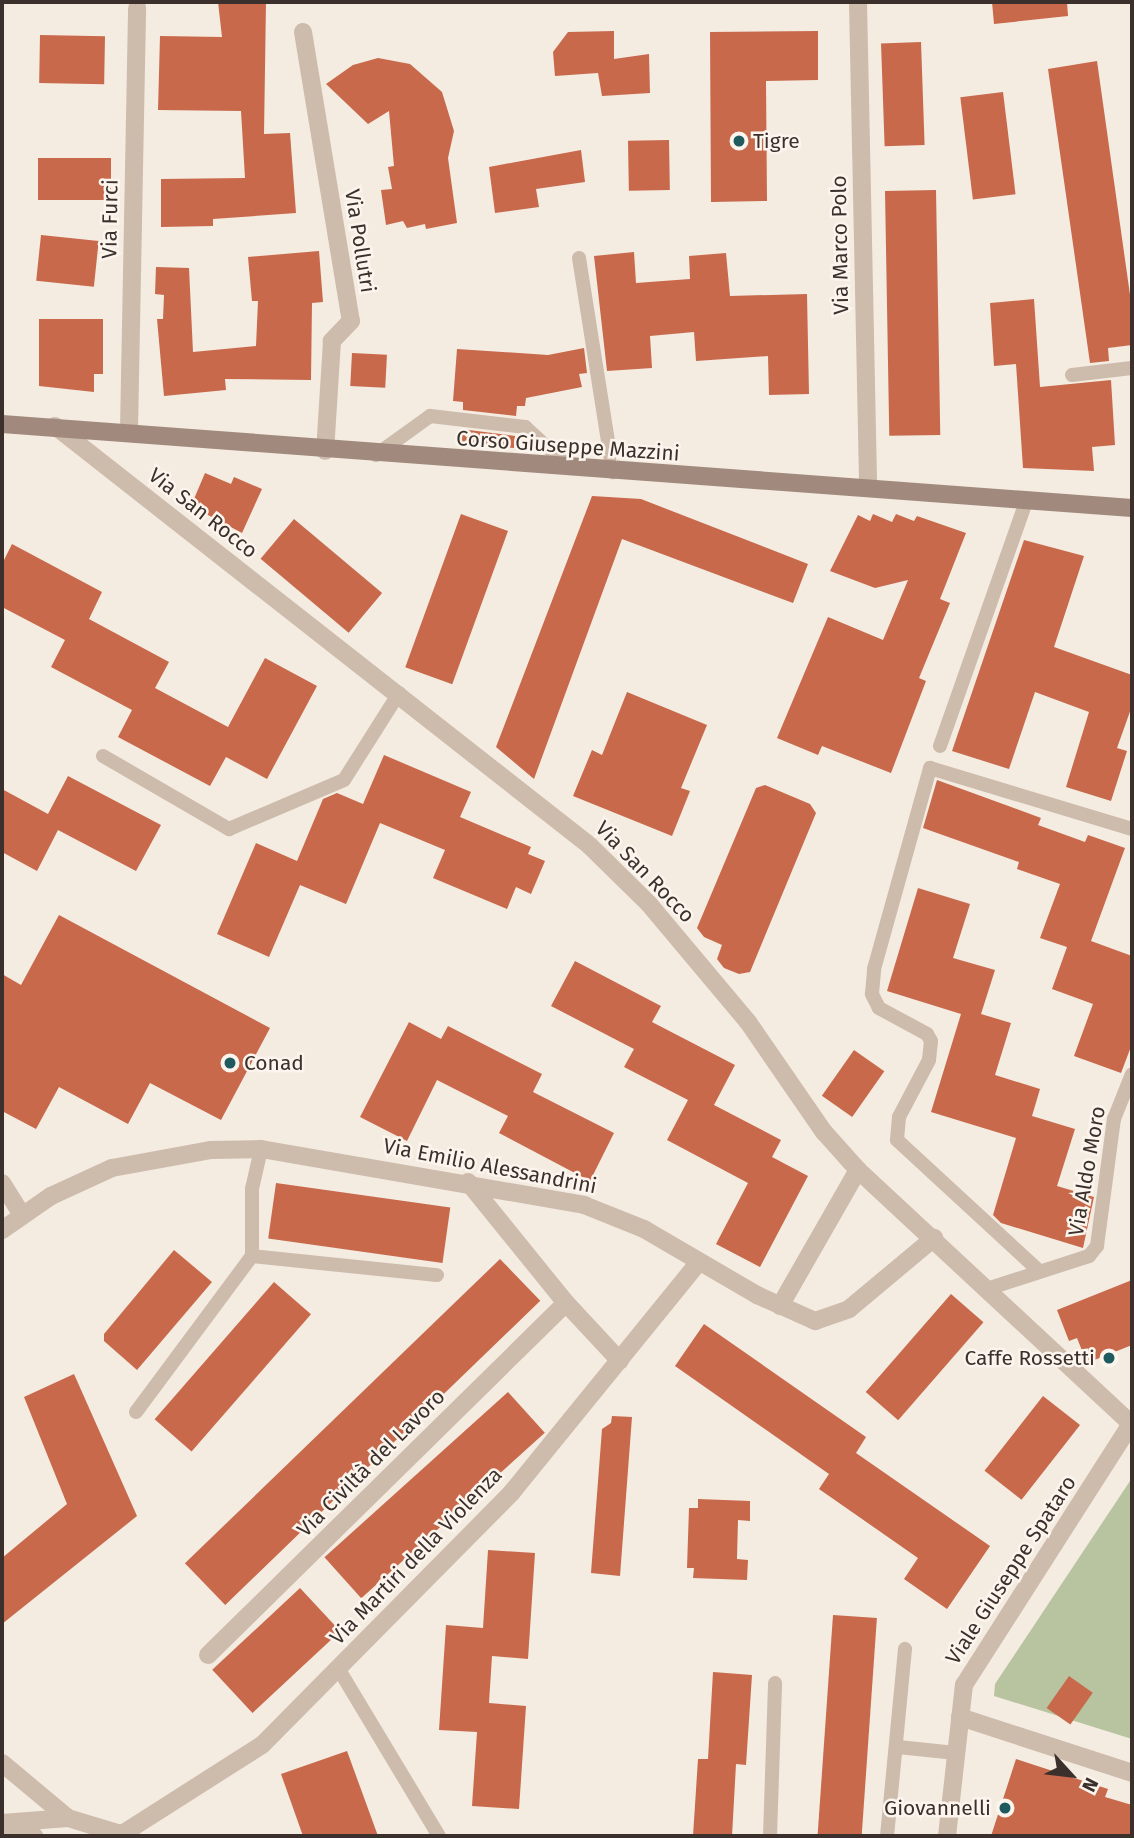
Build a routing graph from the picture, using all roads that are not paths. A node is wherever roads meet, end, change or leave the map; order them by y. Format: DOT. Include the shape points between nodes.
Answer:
graph roads {
  1 [pos="858,2"];
  2 [pos="137,8"];
  3 [pos="303,32"];
  4 [pos="579,258"];
  5 [pos="1132,368"];
  6 [pos="1072,374"];
  7 [pos="2,424"];
  8 [pos="55,426"];
  9 [pos="129,430"];
  10 [pos="325,451"];
  11 [pos="376,455"];
  12 [pos="571,469"];
  13 [pos="613,472"];
  14 [pos="868,487"];
  15 [pos="1026,502"];
  16 [pos="1132,508"];
  17 [pos="399,693"];
  18 [pos="940,746"];
  19 [pos="103,755"];
  20 [pos="1132,829"];
  21 [pos="1132,1074"];
  22 [pos="261,1149"];
  23 [pos="858,1170"];
  24 [pos="468,1182"];
  25 [pos="2,1183"];
  26 [pos="21,1214"];
  27 [pos="2,1230"];
  28 [pos="934,1238"];
  29 [pos="252,1256"];
  30 [pos="699,1262"];
  31 [pos="1038,1270"];
  32 [pos="437,1275"];
  33 [pos="990,1288"];
  34 [pos="566,1303"];
  35 [pos="780,1306"];
  36 [pos="621,1361"];
  37 [pos="136,1412"];
  38 [pos="1132,1423"];
  39 [pos="905,1649"];
  40 [pos="208,1655"];
  41 [pos="338,1668"];
  42 [pos="775,1683"];
  43 [pos="960,1717"];
  44 [pos="898,1747"];
  45 [pos="956,1753"];
  46 [pos="2,1763"];
  47 [pos="1132,1773"];
  48 [pos="68,1818"];
  49 [pos="2,1824"];
  50 [pos="34,1836"];
  51 [pos="122,1836"];
  52 [pos="439,1836"];
  53 [pos="770,1836"];
  54 [pos="887,1836"];
  55 [pos="947,1836"];
  1 -- 14 [label="street, Via Marco Polo"];
  2 -- 9 [label="street, Via Furci"];
  3 -- 10 [label="street, Via Pollutri" via="351,321 332,341"];
  4 -- 13 [label="lane"];
  5 -- 6 [label="lane"];
  7 -- 8 [label="main road, Corso Giuseppe Mazzini"];
  8 -- 9 [label="main road, Corso Giuseppe Mazzini"];
  8 -- 17 [label="street, Via San Rocco"];
  9 -- 10 [label="main road, Corso Giuseppe Mazzini"];
  10 -- 11 [label="main road, Corso Giuseppe Mazzini"];
  11 -- 12 [label="main road, Corso Giuseppe Mazzini"];
  11 -- 12 [label="lane" via="430,416 525,426"];
  12 -- 13 [label="main road, Corso Giuseppe Mazzini"];
  13 -- 14 [label="main road, Corso Giuseppe Mazzini"];
  14 -- 15 [label="main road, Corso Giuseppe Mazzini"];
  15 -- 16 [label="main road, Corso Giuseppe Mazzini"];
  15 -- 18 [label="lane"];
  17 -- 19 [label="lane" via="344,780 229,829"];
  17 -- 23 [label="street, Via San Rocco" via="539,802 649,904 748,1022 824,1132"];
  20 -- 31 [label="lane" via="930,768 874,969 872,994 878,1008 927,1034 931,1041 929,1060 894,1131 897,1140"];
  21 -- 31 [label="lane, Via Aldo Moro" via="1114,1119 1097,1246 1089,1256"];
  22 -- 24 [label="street, Via Emilio Alessandrini"];
  22 -- 26 [label="street, Via Emilio Alessandrini" via="211,1150 113,1168 79,1181"];
  22 -- 29 [label="lane" via="252,1189"];
  23 -- 28 [label="street, Via San Rocco"];
  23 -- 35 [label="street"];
  24 -- 30 [label="street, Via Emilio Alessandrini" via="584,1205 643,1229"];
  24 -- 34 [label="street"];
  25 -- 26 [label="street"];
  26 -- 27 [label="street, Via Emilio Alessandrini"];
  28 -- 33 [label="street, Via San Rocco"];
  28 -- 35 [label="street, Via Emilio Alessandrini" via="831,1319 815,1321"];
  29 -- 32 [label="lane"];
  29 -- 37 [label="lane"];
  30 -- 35 [label="street, Via Emilio Alessandrini"];
  30 -- 36 [label="street, Via Martiri della Violenza"];
  31 -- 33 [label="lane, Via Aldo Moro"];
  33 -- 38 [label="street, Via San Rocco"];
  34 -- 36 [label="street"];
  34 -- 40 [label="street, Via Civiltà del Lavoro"];
  36 -- 41 [label="street, Via Martiri della Violenza" via="512,1492"];
  38 -- 43 [label="street, Viale Giuseppe Spataro" via="964,1685"];
  39 -- 44 [label="lane"];
  41 -- 51 [label="street, Via Martiri della Violenza" via="262,1745"];
  41 -- 52 [label="lane"];
  42 -- 53 [label="lane"];
  43 -- 45 [label="street, Viale Giuseppe Spataro"];
  43 -- 47 [label="street"];
  44 -- 45 [label="lane"];
  44 -- 54 [label="lane"];
  45 -- 55 [label="street, Viale Giuseppe Spataro"];
  46 -- 48 [label="street"];
  48 -- 49 [label="street"];
  48 -- 51 [label="street"];
  49 -- 50 [label="street"];
}
